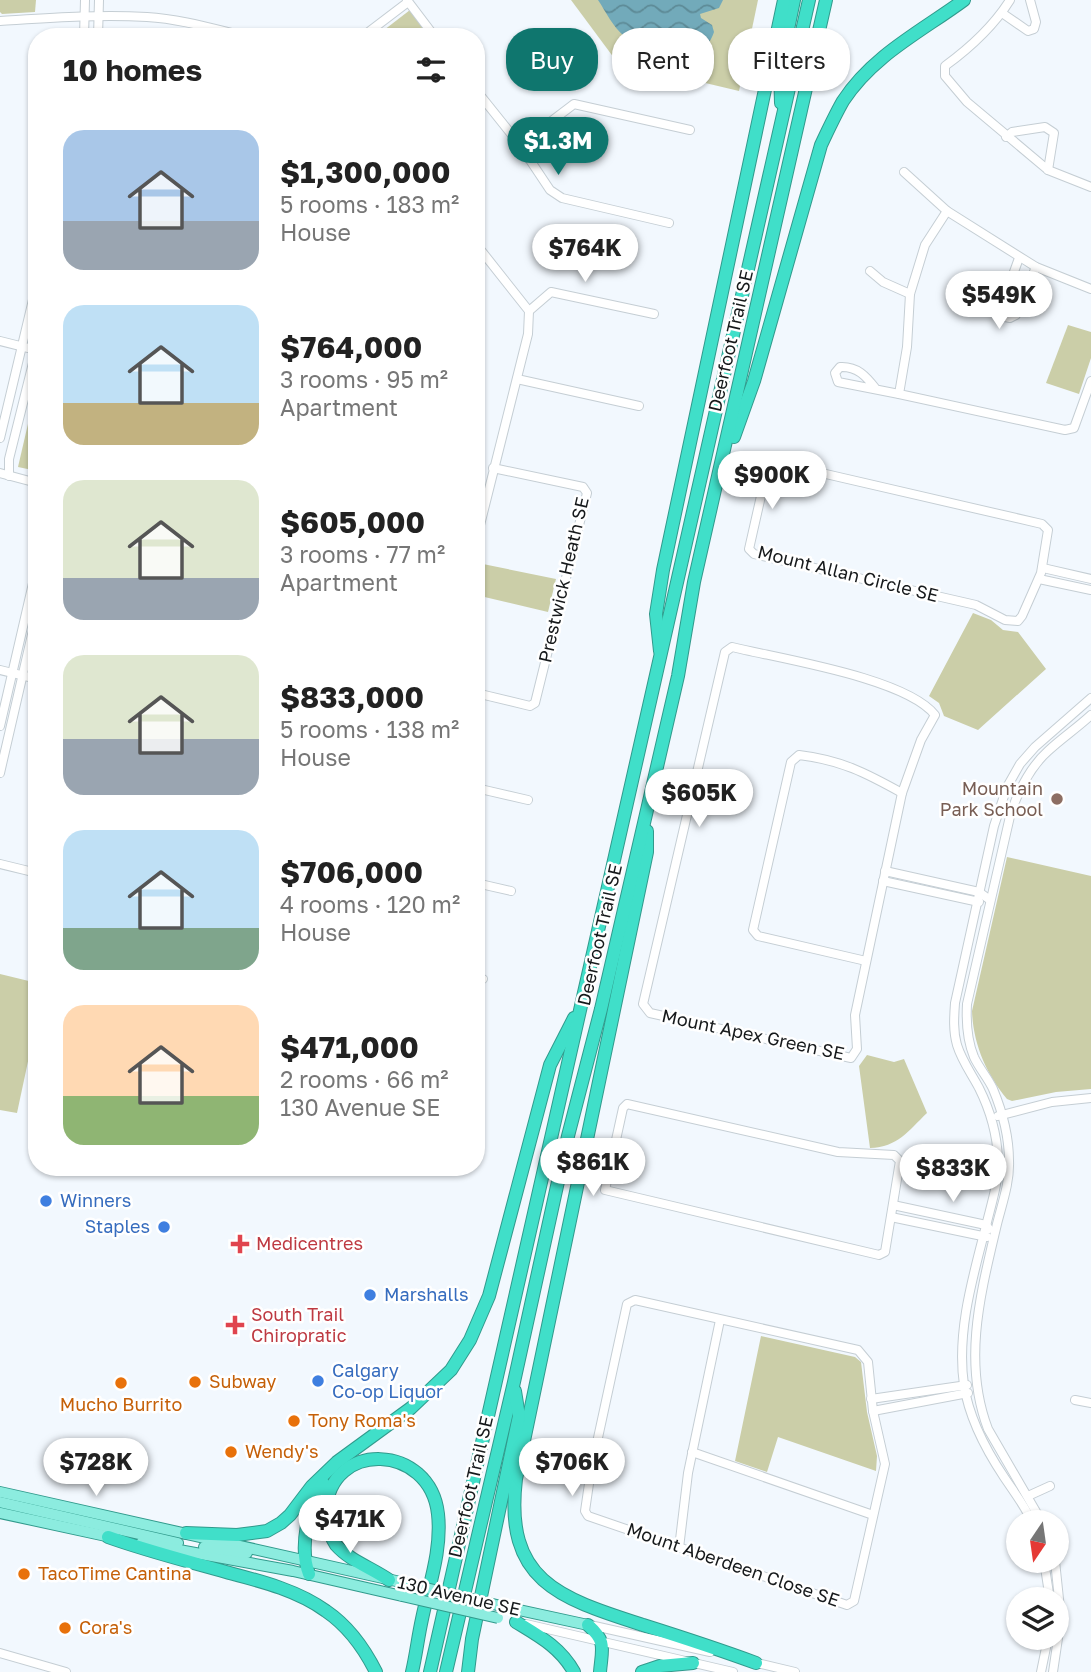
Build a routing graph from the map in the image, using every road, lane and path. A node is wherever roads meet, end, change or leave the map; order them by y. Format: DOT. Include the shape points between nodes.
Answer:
graph roads {
  1 [pos="85,0"];
  2 [pos="99,0"];
  3 [pos="784,0"];
  4 [pos="794,0"];
  5 [pos="810,0"];
  6 [pos="826,0"];
  7 [pos="964,0"];
  8 [pos="1010,0"];
  9 [pos="1030,0"];
  10 [pos="408,1"];
  11 [pos="1002,13"];
  12 [pos="85,17"];
  13 [pos="98,17"];
  14 [pos="0,21"];
  15 [pos="84,28"];
  16 [pos="98,28"];
  17 [pos="208,28"];
  18 [pos="374,28"];
  19 [pos="428,28"];
  20 [pos="485,101"];
  21 [pos="782,118"];
  22 [pos="690,130"];
  23 [pos="1006,137"];
  24 [pos="520,145"];
  25 [pos="1048,170"];
  26 [pos="904,172"];
  27 [pos="1091,187"];
  28 [pos="947,211"];
  29 [pos="670,223"];
  30 [pos="485,255"];
  31 [pos="1019,258"];
  32 [pos="1036,267"];
  33 [pos="870,271"];
  34 [pos="1091,289"];
  35 [pos="910,294"];
  36 [pos="529,311"];
  37 [pos="654,314"];
  38 [pos="28,321"];
  39 [pos="0,341"];
  40 [pos="22,346"];
  41 [pos="28,347"];
  42 [pos="517,379"];
  43 [pos="28,381"];
  44 [pos="1091,381"];
  45 [pos="876,389"];
  46 [pos="898,394"];
  47 [pos="639,407"];
  48 [pos="0,438"];
  49 [pos="494,468"];
  50 [pos="4,475"];
  51 [pos="28,481"];
  52 [pos="715,491"];
  53 [pos="485,504"];
  54 [pos="1043,568"];
  55 [pos="1039,579"];
  56 [pos="1091,579"];
  57 [pos="1091,590"];
  58 [pos="28,605"];
  59 [pos="28,650"];
  60 [pos="661,655"];
  61 [pos="0,670"];
  62 [pos="12,673"];
  63 [pos="22,675"];
  64 [pos="28,677"];
  65 [pos="485,695"];
  66 [pos="1091,698"];
  67 [pos="1091,715"];
  68 [pos="0,726"];
  69 [pos="0,773"];
  70 [pos="485,790"];
  71 [pos="902,793"];
  72 [pos="528,800"];
  73 [pos="647,811"];
  74 [pos="0,864"];
  75 [pos="885,870"];
  76 [pos="28,871"];
  77 [pos="883,881"];
  78 [pos="485,885"];
  79 [pos="511,891"];
  80 [pos="979,891"];
  81 [pos="990,900"];
  82 [pos="977,902"];
  83 [pos="866,961"];
  84 [pos="582,1003"];
  85 [pos="1091,1098"];
  86 [pos="1002,1115"];
  87 [pos="992,1118"];
  88 [pos="893,1205"];
  89 [pos="891,1217"];
  90 [pos="986,1225"];
  91 [pos="994,1235"];
  92 [pos="983,1237"];
  93 [pos="720,1320"];
  94 [pos="514,1382"];
  95 [pos="964,1385"];
  96 [pos="976,1387"];
  97 [pos="966,1394"];
  98 [pos="871,1399"];
  99 [pos="1075,1399"];
  100 [pos="1091,1403"];
  101 [pos="873,1411"];
  102 [pos="692,1452"];
  103 [pos="337,1462"];
  104 [pos="1050,1486"];
  105 [pos="0,1492"];
  106 [pos="1028,1496"];
  107 [pos="0,1502"];
  108 [pos="1024,1510"];
  109 [pos="1036,1510"];
  110 [pos="0,1513"];
  111 [pos="873,1515"];
  112 [pos="186,1533"];
  113 [pos="108,1537"];
  114 [pos="679,1548"];
  115 [pos="275,1554"];
  116 [pos="304,1560"];
  117 [pos="1056,1573"];
  118 [pos="309,1574"];
  119 [pos="389,1580"];
  120 [pos="516,1622"];
  121 [pos="588,1625"];
  122 [pos="603,1642"];
  123 [pos="1046,1650"];
  124 [pos="0,1653"];
  125 [pos="693,1663"];
  126 [pos="756,1663"];
  127 [pos="52,1670"];
  128 [pos="66,1672"];
  129 [pos="376,1672"];
  130 [pos="412,1672"];
  131 [pos="430,1672"];
  132 [pos="446,1672"];
  133 [pos="468,1672"];
  134 [pos="573,1672"];
  135 [pos="600,1672"];
  136 [pos="642,1672"];
  137 [pos="733,1672"];
  138 [pos="795,1672"];
  139 [pos="1041,1672"];
  140 [pos="1053,1672"];
  1 -- 12 [label="street"];
  2 -- 13 [label="street"];
  3 -- 60 [label="highway" via="663,570 656,614"];
  4 -- 21 [label="highway" via="780,68"];
  5 -- 21 [label="highway, Deerfoot Trail SE"];
  6 -- 52 [label="highway, Deerfoot Trail SE"];
  7 -- 52 [label="highway" via="877,61 833,120 821,145 754,381"];
  8 -- 11 [label="street"];
  9 -- 11 [label="street" via="1036,23 1028,32"];
  10 -- 18 [label="street"];
  10 -- 19 [label="street"];
  11 -- 23 [label="street" via="974,45 946,66 945,76"];
  12 -- 13 [label="street"];
  12 -- 14 [label="street"];
  12 -- 15 [label="street"];
  13 -- 16 [label="street"];
  13 -- 17 [label="street" via="146,17"];
  20 -- 24 [label="street"];
  21 -- 60 [label="highway, Deerfoot Trail SE"];
  22 -- 24 [label="street" via="574,104"];
  23 -- 25 [label="street"];
  23 -- 25 [label="street" via="1012,132 1050,129 1054,133"];
  24 -- 29 [label="street" via="550,190 562,198"];
  25 -- 27 [label="street"];
  26 -- 28 [label="street"];
  28 -- 31 [label="street"];
  28 -- 35 [label="street" via="925,244"];
  30 -- 36 [label="street"];
  31 -- 32 [label="street"];
  31 -- 32 [label="street" via="1002,305 1005,317 1016,315"];
  32 -- 34 [label="street"];
  33 -- 35 [label="street"];
  35 -- 46 [label="street"];
  36 -- 37 [label="street" via="551,292"];
  36 -- 42 [label="street"];
  38 -- 40 [label="street"];
  39 -- 40 [label="street"];
  40 -- 41 [label="street"];
  40 -- 48 [label="street"];
  42 -- 47 [label="street"];
  42 -- 49 [label="street"];
  43 -- 50 [label="street"];
  44 -- 46 [label="street" via="1074,428 1065,430"];
  45 -- 45 [label="street" via="838,382 835,373 850,366 867,376"];
  45 -- 46 [label="street"];
  49 -- 53 [label="street"];
  49 -- 65 [label="street, Prestwick Heath SE" via="583,487 587,493 535,703 530,706"];
  50 -- 51 [label="street"];
  52 -- 73 [label="highway, Deerfoot Trail SE"];
  54 -- 55 [label="street, Mount Allan Circle SE"];
  54 -- 55 [label="street, Mount Allan Circle SE" via="1048,530 1042,524 774,462 768,465 749,549 754,554 976,606 1011,621 1022,616"];
  54 -- 56 [label="street"];
  55 -- 57 [label="street"];
  58 -- 62 [label="street"];
  59 -- 63 [label="street"];
  60 -- 84 [label="highway, Deerfoot Trail SE"];
  61 -- 62 [label="street"];
  62 -- 63 [label="street"];
  62 -- 68 [label="street"];
  63 -- 64 [label="street"];
  63 -- 69 [label="street"];
  66 -- 80 [label="street" via="1020,764 1000,808"];
  67 -- 81 [label="street" via="1047,752 1018,793"];
  70 -- 72 [label="street"];
  71 -- 75 [label="street, Mount Apex Green SE"];
  71 -- 83 [label="street" via="827,758 799,755 791,762 753,930 758,936"];
  71 -- 83 [label="street, Mount Apex Green SE" via="921,740 936,715 927,704 883,683 732,647 725,652 643,1004 650,1013 851,1058 857,1049 855,1015"];
  73 -- 94 [label="highway, Deerfoot Trail SE"];
  73 -- 126 [label="highway" via="648,852 516,1479 515,1530 535,1572 573,1601"];
  74 -- 76 [label="street"];
  75 -- 77 [label="street, Mount Apex Green SE"];
  75 -- 80 [label="street"];
  77 -- 82 [label="street"];
  77 -- 83 [label="street, Mount Apex Green SE"];
  78 -- 79 [label="street"];
  80 -- 81 [label="street"];
  80 -- 82 [label="street"];
  81 -- 82 [label="street"];
  81 -- 86 [label="street" via="966,1023 975,1057"];
  82 -- 87 [label="street" via="958,982 954,1023 964,1064"];
  84 -- 103 [label="highway" via="550,1065 489,1296 470,1340 451,1370 430,1391"];
  84 -- 131 [label="highway, Deerfoot Trail SE"];
  85 -- 86 [label="street"];
  86 -- 87 [label="street"];
  86 -- 91 [label="street" via="1009,1164"];
  87 -- 90 [label="street" via="999,1162"];
  88 -- 89 [label="street"];
  88 -- 89 [label="street" via="900,1161 894,1155 838,1152 627,1104 605,1189 879,1255 885,1252"];
  88 -- 90 [label="street"];
  89 -- 92 [label="street"];
  90 -- 91 [label="street"];
  90 -- 92 [label="street"];
  91 -- 92 [label="street"];
  91 -- 96 [label="street" via="975,1339"];
  92 -- 95 [label="street" via="968,1303"];
  93 -- 98 [label="street, Mount Aberdeen Close SE" via="858,1350 868,1362"];
  93 -- 102 [label="street"];
  93 -- 114 [label="street, Mount Aberdeen Close SE" via="635,1300 627,1304 591,1469 585,1511 589,1516"];
  94 -- 132 [label="highway, Deerfoot Trail SE"];
  94 -- 133 [label="highway" via="519,1416"];
  95 -- 96 [label="street"];
  95 -- 97 [label="street"];
  95 -- 98 [label="street"];
  96 -- 97 [label="street"];
  96 -- 106 [label="street" via="988,1429"];
  97 -- 101 [label="street"];
  97 -- 108 [label="street" via="990,1456"];
  98 -- 101 [label="street, Mount Aberdeen Close SE"];
  99 -- 100 [label="street"];
  101 -- 111 [label="street, Mount Aberdeen Close SE" via="885,1464"];
  102 -- 111 [label="street"];
  102 -- 114 [label="street"];
  103 -- 112 [label="highway" via="290,1515 267,1531"];
  103 -- 116 [label="highway" via="312,1506"];
  104 -- 106 [label="street"];
  105 -- 112 [label="main road, 130 Avenue SE"];
  106 -- 109 [label="street"];
  107 -- 115 [label="main road" via="179,1543"];
  110 -- 113 [label="main road, 130 Avenue SE"];
  111 -- 114 [label="street, Mount Aberdeen Close SE" via="854,1601 848,1605"];
  112 -- 115 [label="main road, 130 Avenue SE"];
  113 -- 118 [label="main road, 130 Avenue SE"];
  113 -- 129 [label="highway" via="256,1580 318,1606 358,1641"];
  115 -- 116 [label="main road, 130 Avenue SE"];
  116 -- 118 [label="highway"];
  116 -- 119 [label="main road, 130 Avenue SE"];
  117 -- 140 [label="street" via="1061,1618"];
  118 -- 120 [label="main road, 130 Avenue SE, bridge"];
  119 -- 121 [label="main road, 130 Avenue SE, bridge"];
  119 -- 130 [label="highway" via="337,1545 326,1521 327,1500 336,1480 352,1465 373,1460 395,1461 416,1471 430,1486 436,1505 438,1546"];
  120 -- 122 [label="street, 130 Avenue SE"];
  120 -- 134 [label="highway" via="552,1644"];
  121 -- 122 [label="highway"];
  121 -- 126 [label="street, 130 Avenue SE"];
  122 -- 125 [label="street, 130 Avenue SE"];
  122 -- 135 [label="highway"];
  123 -- 139 [label="street"];
  124 -- 127 [label="street"];
  125 -- 136 [label="highway"];
  125 -- 137 [label="street, 130 Avenue SE"];
  126 -- 138 [label="street, 130 Avenue SE"];
  127 -- 128 [label="street"];
}
